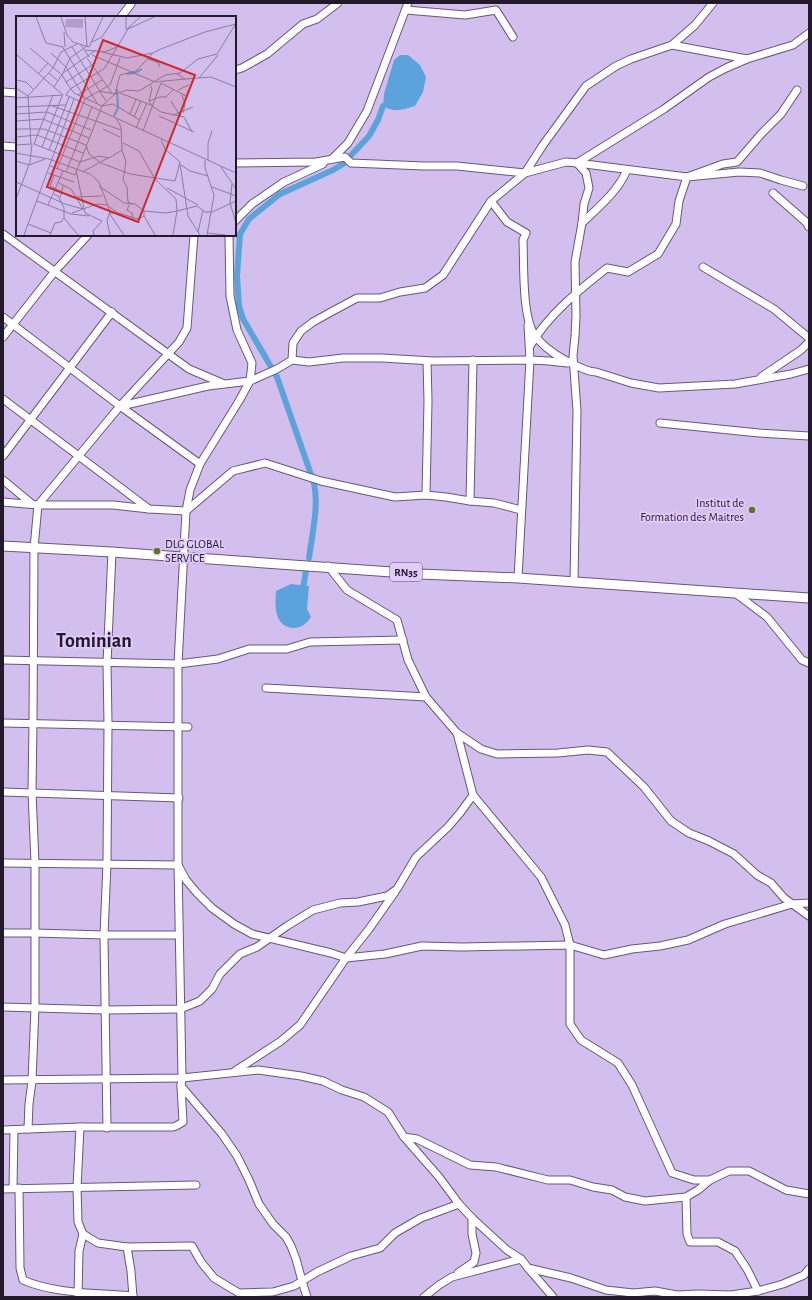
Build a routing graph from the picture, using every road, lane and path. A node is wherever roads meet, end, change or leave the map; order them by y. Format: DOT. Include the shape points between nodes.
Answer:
graph roads {
  1 [pos="338,3"];
  2 [pos="713,3"];
  3 [pos="132,4"];
  4 [pos="407,7"];
  5 [pos="122,16"];
  6 [pos="129,16"];
  7 [pos="809,33"];
  8 [pos="513,37"];
  9 [pos="672,45"];
  10 [pos="747,59"];
  11 [pos="236,70"];
  12 [pos="797,90"];
  13 [pos="3,92"];
  14 [pos="16,94"];
  15 [pos="3,146"];
  16 [pos="16,146"];
  17 [pos="331,160"];
  18 [pos="236,163"];
  19 [pos="576,163"];
  20 [pos="627,170"];
  21 [pos="525,173"];
  22 [pos="687,177"];
  23 [pos="803,186"];
  24 [pos="773,193"];
  25 [pos="490,201"];
  26 [pos="236,220"];
  27 [pos="582,223"];
  28 [pos="809,227"];
  29 [pos="3,234"];
  30 [pos="87,236"];
  31 [pos="194,236"];
  32 [pos="229,236"];
  33 [pos="703,267"];
  34 [pos="55,271"];
  35 [pos="576,293"];
  36 [pos="112,312"];
  37 [pos="526,314"];
  38 [pos="3,317"];
  39 [pos="12,324"];
  40 [pos="536,336"];
  41 [pos="3,337"];
  42 [pos="809,338"];
  43 [pos="809,342"];
  44 [pos="530,346"];
  45 [pos="168,354"];
  46 [pos="292,360"];
  47 [pos="473,360"];
  48 [pos="530,360"];
  49 [pos="427,361"];
  50 [pos="573,364"];
  51 [pos="71,367"];
  52 [pos="809,369"];
  53 [pos="757,380"];
  54 [pos="250,381"];
  55 [pos="223,384"];
  56 [pos="3,399"];
  57 [pos="120,406"];
  58 [pos="31,420"];
  59 [pos="660,423"];
  60 [pos="809,436"];
  61 [pos="3,456"];
  62 [pos="80,456"];
  63 [pos="200,464"];
  64 [pos="3,480"];
  65 [pos="426,495"];
  66 [pos="470,501"];
  67 [pos="3,502"];
  68 [pos="35,505"];
  69 [pos="149,509"];
  70 [pos="521,510"];
  71 [pos="186,511"];
  72 [pos="3,546"];
  73 [pos="34,548"];
  74 [pos="112,552"];
  75 [pos="184,557"];
  76 [pos="328,566"];
  77 [pos="518,578"];
  78 [pos="574,582"];
  79 [pos="735,592"];
  80 [pos="809,598"];
  81 [pos="403,640"];
  82 [pos="3,660"];
  83 [pos="34,661"];
  84 [pos="107,662"];
  85 [pos="809,663"];
  86 [pos="178,664"];
  87 [pos="266,688"];
  88 [pos="426,697"];
  89 [pos="3,723"];
  90 [pos="33,723"];
  91 [pos="108,724"];
  92 [pos="179,726"];
  93 [pos="188,727"];
  94 [pos="457,732"];
  95 [pos="3,792"];
  96 [pos="32,792"];
  97 [pos="107,795"];
  98 [pos="473,795"];
  99 [pos="179,798"];
  100 [pos="3,863"];
  101 [pos="35,863"];
  102 [pos="107,863"];
  103 [pos="178,864"];
  104 [pos="397,889"];
  105 [pos="809,903"];
  106 [pos="792,904"];
  107 [pos="809,916"];
  108 [pos="3,933"];
  109 [pos="35,933"];
  110 [pos="104,935"];
  111 [pos="179,935"];
  112 [pos="270,938"];
  113 [pos="570,945"];
  114 [pos="346,958"];
  115 [pos="3,1007"];
  116 [pos="35,1007"];
  117 [pos="180,1009"];
  118 [pos="106,1010"];
  119 [pos="233,1072"];
  120 [pos="107,1078"];
  121 [pos="182,1078"];
  122 [pos="3,1080"];
  123 [pos="32,1080"];
  124 [pos="181,1086"];
  125 [pos="80,1127"];
  126 [pos="107,1128"];
  127 [pos="28,1129"];
  128 [pos="3,1130"];
  129 [pos="14,1130"];
  130 [pos="404,1137"];
  131 [pos="710,1180"];
  132 [pos="196,1186"];
  133 [pos="16,1188"];
  134 [pos="77,1188"];
  135 [pos="3,1189"];
  136 [pos="809,1194"];
  137 [pos="686,1197"];
  138 [pos="459,1204"];
  139 [pos="472,1218"];
  140 [pos="83,1234"];
  141 [pos="127,1247"];
  142 [pos="521,1259"];
  143 [pos="528,1268"];
  144 [pos="809,1269"];
  145 [pos="452,1277"];
  146 [pos="302,1281"];
  147 [pos="758,1291"];
  148 [pos="632,1293"];
  149 [pos="78,1294"];
  150 [pos="243,1295"];
  151 [pos="133,1296"];
  152 [pos="307,1297"];
  153 [pos="424,1297"];
  154 [pos="553,1297"];
  155 [pos="623,1297"];
  1 -- 11 [label="street" via="317,19 303,24 267,54"];
  2 -- 9 [label="street" via="695,25"];
  3 -- 5 [label="street"];
  3 -- 6 [label="street"];
  4 -- 8 [label="street" via="465,15 496,10"];
  4 -- 17 [label="street" via="367,111 348,143"];
  7 -- 10 [label="street" via="793,45"];
  9 -- 10 [label="street"];
  9 -- 21 [label="street" via="616,66 586,86"];
  10 -- 19 [label="street" via="709,77"];
  12 -- 22 [label="street" via="781,114 737,162 723,164"];
  13 -- 14 [label="street"];
  15 -- 16 [label="street"];
  17 -- 18 [label="street"];
  17 -- 21 [label="street" via="345,157 351,163 457,166"];
  17 -- 26 [label="street" via="284,182 252,204"];
  19 -- 20 [label="street"];
  19 -- 21 [label="street" via="566,162"];
  19 -- 27 [label="street" via="586,173 589,188"];
  20 -- 22 [label="street"];
  20 -- 27 [label="street" via="604,203"];
  21 -- 25 [label="street"];
  22 -- 23 [label="street" via="739,172 760,173"];
  22 -- 35 [label="street" via="679,201 676,224 658,254 628,272 607,268"];
  24 -- 28 [label="street"];
  25 -- 37 [label="street" via="506,222 526,232 523,240"];
  25 -- 46 [label="street" via="443,275 425,288 380,298 357,298 313,322 301,331 293,343"];
  27 -- 35 [label="street" via="575,262"];
  29 -- 34 [label="street"];
  30 -- 34 [label="street"];
  31 -- 45 [label="street" via="187,328"];
  32 -- 54 [label="street" via="230,296 236,330 252,363"];
  33 -- 42 [label="street" via="774,309"];
  34 -- 36 [label="street"];
  34 -- 39 [label="street"];
  35 -- 40 [label="street"];
  35 -- 50 [label="street"];
  36 -- 45 [label="street"];
  36 -- 51 [label="street"];
  37 -- 40 [label="street"];
  37 -- 44 [label="street"];
  38 -- 39 [label="street"];
  39 -- 41 [label="street"];
  39 -- 51 [label="street"];
  40 -- 44 [label="street"];
  40 -- 50 [label="street" via="548,351"];
  43 -- 53 [label="street"];
  44 -- 48 [label="street"];
  45 -- 55 [label="street" via="190,369"];
  45 -- 57 [label="street"];
  46 -- 49 [label="street" via="310,362 343,358 382,358"];
  46 -- 54 [label="street"];
  47 -- 48 [label="street"];
  47 -- 49 [label="street"];
  47 -- 66 [label="street"];
  48 -- 50 [label="street"];
  48 -- 70 [label="street"];
  49 -- 65 [label="street"];
  50 -- 53 [label="street" via="631,383 659,388 735,384"];
  50 -- 78 [label="street" via="577,410"];
  51 -- 57 [label="street"];
  51 -- 58 [label="street"];
  52 -- 53 [label="street"];
  54 -- 55 [label="street"];
  54 -- 63 [label="street"];
  55 -- 57 [label="street"];
  56 -- 58 [label="street"];
  57 -- 62 [label="street"];
  57 -- 63 [label="street"];
  58 -- 61 [label="street"];
  58 -- 62 [label="street"];
  59 -- 60 [label="street"];
  62 -- 68 [label="street"];
  62 -- 69 [label="street"];
  63 -- 71 [label="street" via="190,490"];
  64 -- 68 [label="street"];
  65 -- 66 [label="street"];
  65 -- 71 [label="street" via="394,497 321,481 264,463 233,472"];
  66 -- 70 [label="street" via="494,503"];
  67 -- 68 [label="street"];
  68 -- 69 [label="street"];
  68 -- 73 [label="street"];
  69 -- 71 [label="street"];
  70 -- 77 [label="street"];
  71 -- 75 [label="street"];
  72 -- 73 [label="main road, RN35"];
  73 -- 74 [label="main road, RN35"];
  73 -- 83 [label="street"];
  74 -- 75 [label="main road, RN35"];
  74 -- 84 [label="street"];
  75 -- 76 [label="main road, RN35"];
  75 -- 86 [label="street"];
  76 -- 77 [label="main road, RN35" via="420,574"];
  76 -- 81 [label="street" via="347,590 398,620"];
  77 -- 78 [label="main road, RN35"];
  78 -- 79 [label="main road, RN35"];
  79 -- 80 [label="main road, RN35"];
  79 -- 85 [label="street" via="767,617 802,660"];
  81 -- 86 [label="street" via="310,642 287,649 249,649 218,659"];
  81 -- 88 [label="street" via="408,660"];
  82 -- 83 [label="street"];
  83 -- 84 [label="street"];
  83 -- 90 [label="street"];
  84 -- 86 [label="street"];
  84 -- 91 [label="street"];
  86 -- 92 [label="street"];
  87 -- 88 [label="street"];
  88 -- 94 [label="street"];
  89 -- 90 [label="street"];
  90 -- 91 [label="street"];
  90 -- 96 [label="street"];
  91 -- 92 [label="street"];
  91 -- 97 [label="street"];
  92 -- 93 [label="street"];
  92 -- 99 [label="street"];
  94 -- 98 [label="street"];
  94 -- 106 [label="street" via="481,749 497,754 588,750 607,752 644,787 671,821 689,833 734,854"];
  95 -- 96 [label="street"];
  96 -- 97 [label="street"];
  96 -- 101 [label="street"];
  97 -- 99 [label="street"];
  97 -- 102 [label="street"];
  98 -- 104 [label="street" via="448,827 416,857"];
  98 -- 113 [label="street" via="541,876 565,925"];
  99 -- 103 [label="street"];
  100 -- 101 [label="street"];
  101 -- 102 [label="street"];
  101 -- 109 [label="street"];
  102 -- 103 [label="street"];
  102 -- 110 [label="street"];
  103 -- 111 [label="street"];
  103 -- 112 [label="street" via="186,880 212,908 252,934"];
  104 -- 112 [label="street" via="387,896 313,910"];
  104 -- 114 [label="street"];
  105 -- 106 [label="street"];
  106 -- 107 [label="street"];
  106 -- 113 [label="street" via="725,924 688,940 660,946 604,954"];
  108 -- 109 [label="street"];
  109 -- 110 [label="street"];
  109 -- 116 [label="street"];
  110 -- 111 [label="street"];
  110 -- 118 [label="street"];
  111 -- 117 [label="street"];
  112 -- 114 [label="street"];
  112 -- 117 [label="street" via="240,954 200,1000"];
  113 -- 114 [label="street" via="422,946 385,954"];
  113 -- 131 [label="street" via="570,1024 581,1040 618,1063 641,1103 672,1173 694,1180"];
  114 -- 119 [label="street" via="300,1025 281,1041"];
  115 -- 116 [label="street"];
  116 -- 118 [label="street"];
  116 -- 123 [label="street"];
  117 -- 118 [label="street"];
  117 -- 121 [label="street"];
  118 -- 120 [label="street"];
  119 -- 121 [label="street"];
  119 -- 130 [label="street" via="258,1070 323,1081 364,1097 388,1112"];
  120 -- 121 [label="street"];
  120 -- 123 [label="street"];
  120 -- 126 [label="street"];
  121 -- 124 [label="street"];
  122 -- 123 [label="street"];
  123 -- 127 [label="street"];
  124 -- 126 [label="street" via="183,1122 176,1126"];
  124 -- 146 [label="street" via="222,1134 237,1156 259,1204 291,1246"];
  125 -- 126 [label="street"];
  125 -- 127 [label="street"];
  125 -- 134 [label="street"];
  127 -- 129 [label="street"];
  128 -- 129 [label="street"];
  129 -- 133 [label="street"];
  130 -- 137 [label="street" via="417,1139 470,1165 496,1167 548,1180 570,1180 645,1201"];
  130 -- 138 [label="street"];
  131 -- 136 [label="street" via="729,1171 749,1171 786,1190"];
  131 -- 137 [label="street"];
  132 -- 134 [label="street"];
  133 -- 134 [label="street"];
  133 -- 135 [label="street"];
  133 -- 149 [label="street" via="20,1268 23,1280 35,1286"];
  134 -- 140 [label="street" via="78,1222"];
  137 -- 147 [label="street" via="687,1234 690,1242 718,1242 735,1251"];
  138 -- 139 [label="street"];
  138 -- 146 [label="street" via="421,1218 395,1233 380,1248 351,1256"];
  139 -- 142 [label="street" via="507,1250"];
  139 -- 145 [label="street" via="476,1253 474,1262"];
  140 -- 141 [label="street" via="98,1243"];
  140 -- 149 [label="street" via="79,1251"];
  141 -- 150 [label="street" via="192,1246 214,1278"];
  141 -- 151 [label="street"];
  142 -- 143 [label="street"];
  142 -- 145 [label="street"];
  143 -- 148 [label="street" via="571,1278 606,1290"];
  143 -- 154 [label="street"];
  144 -- 147 [label="street" via="804,1275"];
  145 -- 153 [label="street"];
  146 -- 150 [label="street" via="273,1292"];
  146 -- 152 [label="street"];
  147 -- 148 [label="street" via="731,1295 676,1295 655,1291"];
  148 -- 155 [label="street"];
  149 -- 151 [label="street"];
}
